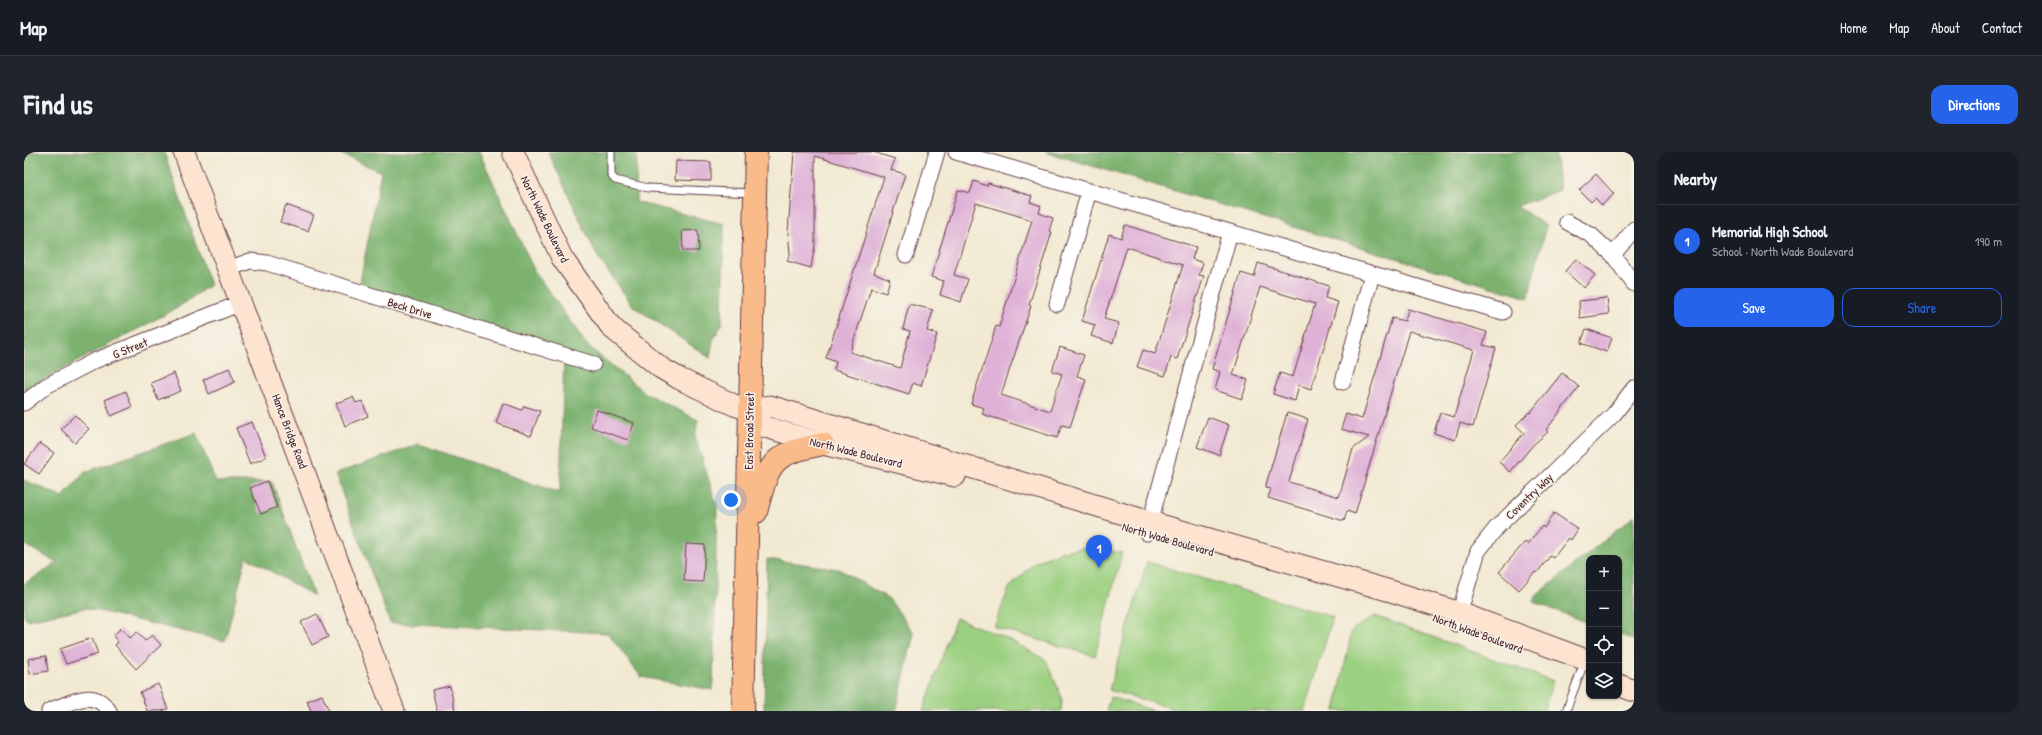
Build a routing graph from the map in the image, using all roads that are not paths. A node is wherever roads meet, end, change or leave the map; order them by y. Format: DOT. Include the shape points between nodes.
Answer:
graph roads {
  1 [pos="184,152"];
  2 [pos="513,152"];
  3 [pos="611,152"];
  4 [pos="756,152"];
  5 [pos="937,152"];
  6 [pos="956,152"];
  7 [pos="1089,190"];
  8 [pos="755,193"];
  9 [pos="1567,222"];
  10 [pos="1634,229"];
  11 [pos="1230,232"];
  12 [pos="906,256"];
  13 [pos="1613,256"];
  14 [pos="228,269"];
  15 [pos="1372,274"];
  16 [pos="1634,284"];
  17 [pos="241,303"];
  18 [pos="1057,304"];
  19 [pos="1503,312"];
  20 [pos="592,364"];
  21 [pos="1343,382"];
  22 [pos="1634,388"];
  23 [pos="24,403"];
  24 [pos="750,410"];
  25 [pos="823,444"];
  26 [pos="1148,527"];
  27 [pos="747,544"];
  28 [pos="1458,619"];
  29 [pos="1586,669"];
  30 [pos="1622,673"];
  31 [pos="1634,678"];
  32 [pos="1622,686"];
  33 [pos="1634,691"];
  34 [pos="49,711"];
  35 [pos="109,711"];
  36 [pos="394,711"];
  37 [pos="743,711"];
  38 [pos="1566,711"];
  1 -- 14 [label="main road, Hance Bridge Road"];
  2 -- 24 [label="main road, North Wade Boulevard" via="562,258 612,328 661,368 734,405"];
  3 -- 8 [label="lane" via="611,175 615,180 648,188"];
  4 -- 8 [label="main road, East Broad Street"];
  5 -- 12 [label="street"];
  6 -- 7 [label="street"];
  7 -- 11 [label="street"];
  7 -- 18 [label="street"];
  8 -- 24 [label="main road, East Broad Street"];
  9 -- 13 [label="street" via="1591,236"];
  10 -- 13 [label="street"];
  11 -- 15 [label="street"];
  11 -- 26 [label="street"];
  13 -- 16 [label="street"];
  14 -- 17 [label="main road, Hance Bridge Road"];
  14 -- 20 [label="street, Beck Drive" via="250,261 267,264"];
  15 -- 19 [label="street"];
  15 -- 21 [label="street"];
  17 -- 23 [label="street, G Street" via="94,361 46,386"];
  17 -- 36 [label="main road, Hance Bridge Road"];
  22 -- 28 [label="street, Coventry Way" via="1614,414 1484,542 1474,561"];
  24 -- 25 [label="main road, North Wade Boulevard" via="762,426"];
  24 -- 26 [label="main road, North Wade Boulevard" via="770,406"];
  24 -- 27 [label="main road, East Broad Street"];
  25 -- 26 [label="main road, North Wade Boulevard"];
  25 -- 27 [label="main road" via="785,454 775,462 762,487"];
  26 -- 28 [label="main road, North Wade Boulevard" via="1394,592"];
  27 -- 37 [label="main road, East Broad Street"];
  28 -- 29 [label="main road, North Wade Boulevard"];
  29 -- 38 [label="lane"];
  30 -- 31 [label="main road"];
  32 -- 33 [label="main road"];
  34 -- 35 [label="street" via="89,697 99,699"];
}
